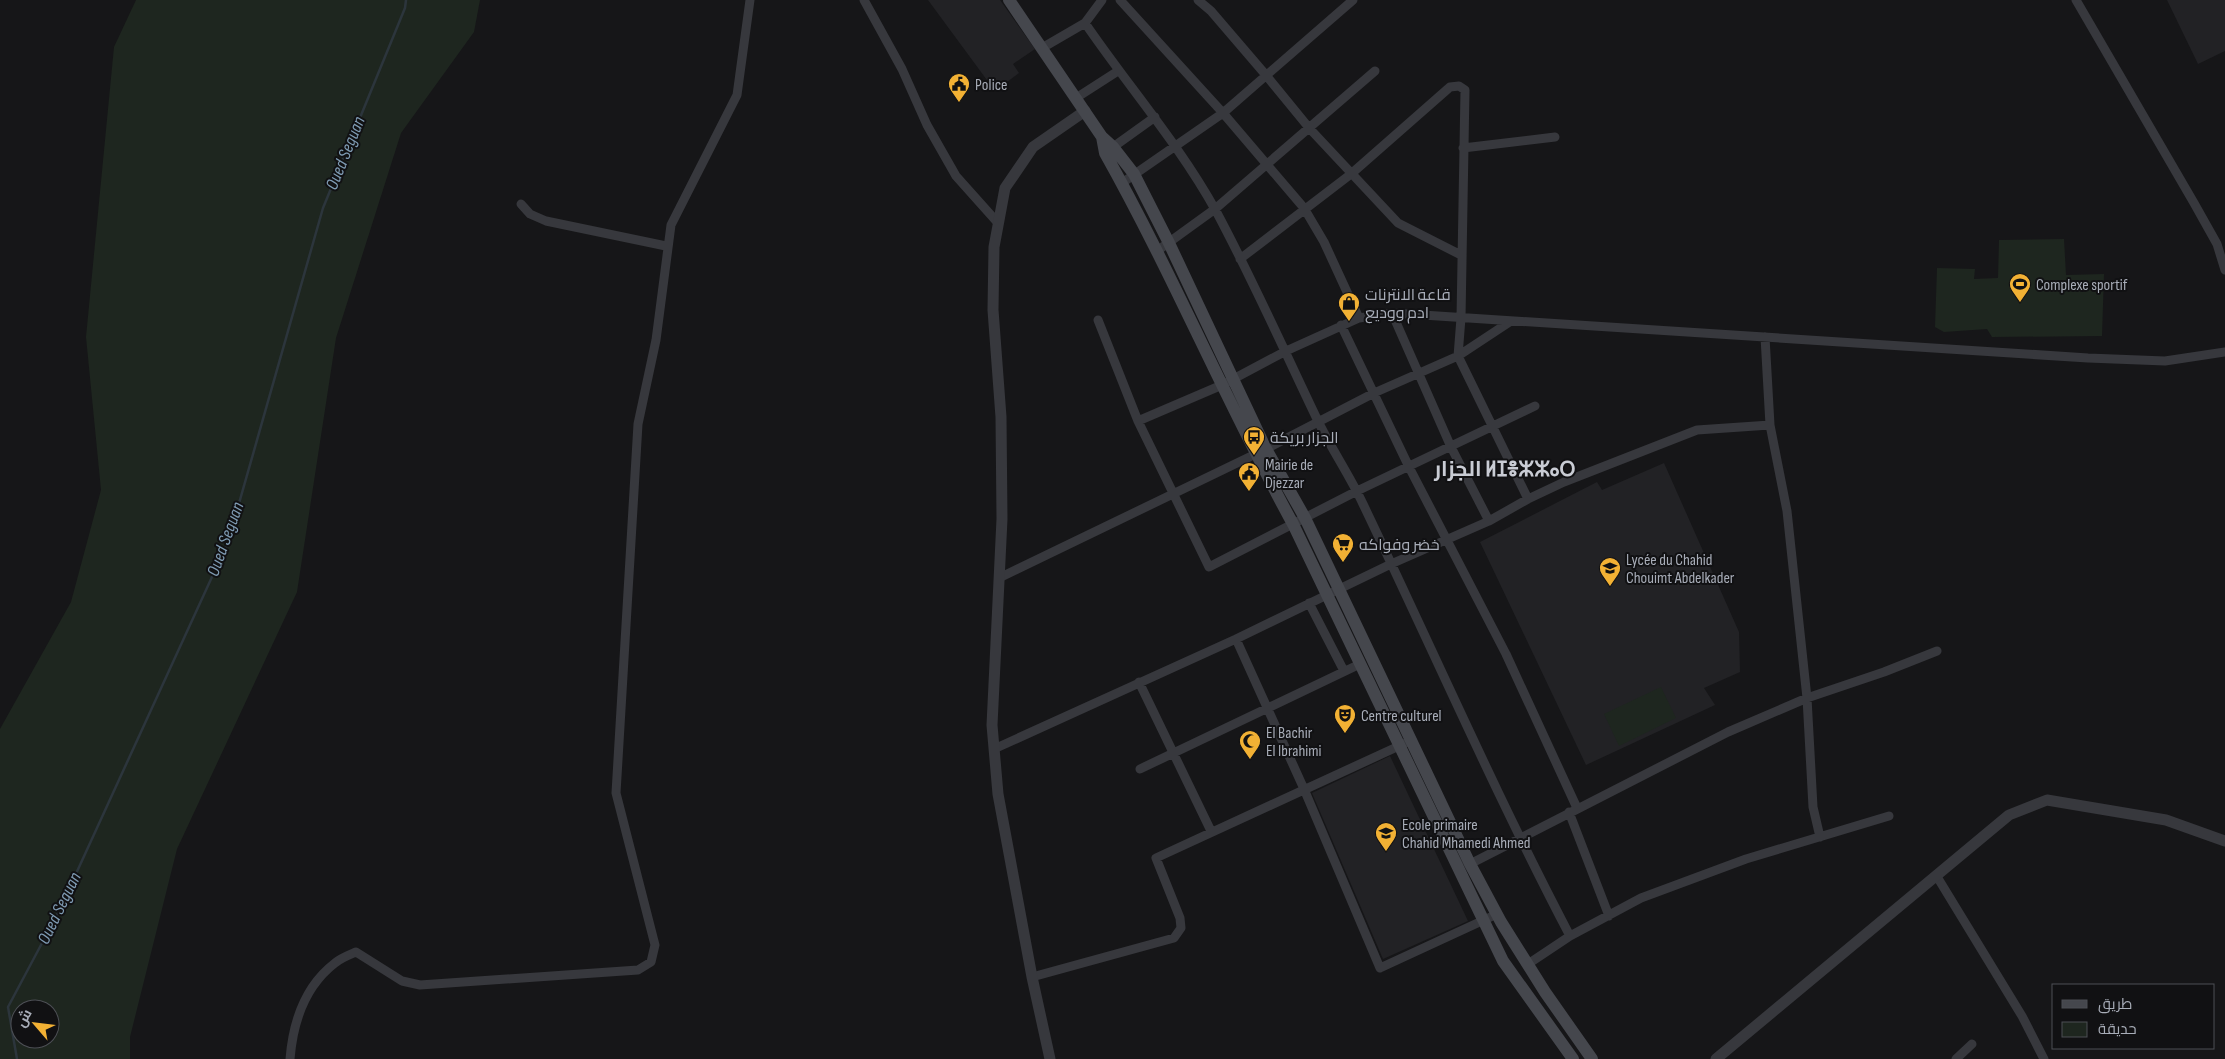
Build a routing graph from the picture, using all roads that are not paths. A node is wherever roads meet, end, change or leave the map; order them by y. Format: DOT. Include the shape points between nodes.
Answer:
graph roads {
  1 [pos="750,0"];
  2 [pos="864,0"];
  3 [pos="1009,0"];
  4 [pos="1102,0"];
  5 [pos="1120,0"];
  6 [pos="1198,0"];
  7 [pos="1352,0"];
  8 [pos="2076,0"];
  9 [pos="1085,23"];
  10 [pos="1042,48"];
  11 [pos="1118,71"];
  12 [pos="1375,72"];
  13 [pos="1265,74"];
  14 [pos="1076,98"];
  15 [pos="1085,111"];
  16 [pos="1223,112"];
  17 [pos="1154,117"];
  18 [pos="1310,129"];
  19 [pos="1555,137"];
  20 [pos="1174,145"];
  21 [pos="1463,148"];
  22 [pos="1109,150"];
  23 [pos="1266,166"];
  24 [pos="1134,174"];
  25 [pos="1351,174"];
  26 [pos="1122,183"];
  27 [pos="520,204"];
  28 [pos="1304,208"];
  29 [pos="1215,209"];
  30 [pos="998,223"];
  31 [pos="1169,242"];
  32 [pos="666,246"];
  33 [pos="1157,251"];
  34 [pos="1462,255"];
  35 [pos="1240,259"];
  36 [pos="2225,270"];
  37 [pos="1392,314"];
  38 [pos="1359,318"];
  39 [pos="1461,318"];
  40 [pos="1098,320"];
  41 [pos="1511,321"];
  42 [pos="1342,325"];
  43 [pos="1765,337"];
  44 [pos="1286,351"];
  45 [pos="2225,352"];
  46 [pos="1458,356"];
  47 [pos="1420,373"];
  48 [pos="1227,382"];
  49 [pos="1374,393"];
  50 [pos="1535,406"];
  51 [pos="1138,421"];
  52 [pos="1317,421"];
  53 [pos="1770,425"];
  54 [pos="1492,428"];
  55 [pos="1451,447"];
  56 [pos="1261,452"];
  57 [pos="1409,467"];
  58 [pos="1357,491"];
  59 [pos="1174,492"];
  60 [pos="1528,499"];
  61 [pos="1305,518"];
  62 [pos="1488,521"];
  63 [pos="1293,524"];
  64 [pos="1446,540"];
  65 [pos="1391,564"];
  66 [pos="999,578"];
  67 [pos="1339,588"];
  68 [pos="1326,594"];
  69 [pos="1309,603"];
  70 [pos="1236,638"];
  71 [pos="1936,651"];
  72 [pos="1360,664"];
  73 [pos="1344,671"];
  74 [pos="1140,682"];
  75 [pos="1807,698"];
  76 [pos="1268,708"];
  77 [pos="1412,740"];
  78 [pos="1399,746"];
  79 [pos="994,749"];
  80 [pos="1173,754"];
  81 [pos="1140,769"];
  82 [pos="1304,789"];
  83 [pos="1573,810"];
  84 [pos="1889,816"];
  85 [pos="1211,831"];
  86 [pos="1820,837"];
  87 [pos="1519,838"];
  88 [pos="2225,841"];
  89 [pos="1470,864"];
  90 [pos="1936,875"];
  91 [pos="1497,914"];
  92 [pos="1609,916"];
  93 [pos="1484,921"];
  94 [pos="1570,936"];
  95 [pos="1528,964"];
  96 [pos="1032,977"];
  97 [pos="1972,1044"];
  98 [pos="290,1059"];
  99 [pos="1050,1059"];
  100 [pos="1573,1059"];
  101 [pos="1592,1059"];
  102 [pos="1716,1059"];
  103 [pos="1956,1059"];
  104 [pos="2044,1059"];
  1 -- 32 [label="street" via="737,95 671,225"];
  2 -- 30 [label="street" via="956,176"];
  3 -- 10 [label="main road"];
  4 -- 9 [label="street"];
  5 -- 16 [label="street"];
  6 -- 13 [label="street"];
  7 -- 13 [label="street"];
  8 -- 36 [label="street" via="2217,244"];
  9 -- 10 [label="street"];
  9 -- 11 [label="street"];
  10 -- 14 [label="main road"];
  11 -- 14 [label="street"];
  11 -- 17 [label="street"];
  12 -- 18 [label="street"];
  13 -- 16 [label="street"];
  13 -- 18 [label="street"];
  14 -- 15 [label="main road"];
  15 -- 22 [label="main road"];
  15 -- 30 [label="street" via="1033,147 1005,188"];
  16 -- 20 [label="street"];
  16 -- 23 [label="street"];
  17 -- 20 [label="street"];
  17 -- 22 [label="street"];
  18 -- 23 [label="street"];
  18 -- 25 [label="street"];
  19 -- 21 [label="street"];
  20 -- 24 [label="street"];
  20 -- 29 [label="street"];
  21 -- 25 [label="street" via="1465,90 1459,86 1450,87"];
  21 -- 34 [label="street"];
  22 -- 24 [label="main road"];
  22 -- 26 [label="main road"];
  23 -- 28 [label="street"];
  23 -- 29 [label="street"];
  24 -- 26 [label="street"];
  24 -- 31 [label="main road"];
  25 -- 28 [label="street"];
  25 -- 34 [label="street" via="1398,223"];
  26 -- 33 [label="main road"];
  27 -- 32 [label="street" via="530,214 546,222"];
  28 -- 35 [label="street"];
  28 -- 38 [label="street" via="1324,242"];
  29 -- 31 [label="street"];
  29 -- 35 [label="street"];
  30 -- 66 [label="street" via="994,247 993,310 1001,417"];
  31 -- 33 [label="street"];
  31 -- 48 [label="main road"];
  32 -- 98 [label="street" via="656,340 638,424 616,793 655,945 651,962 638,970 420,985 402,981 356,952 336,962 315,983 303,1002 292,1036"];
  33 -- 48 [label="main road"];
  34 -- 39 [label="street"];
  35 -- 44 [label="street"];
  37 -- 38 [label="street"];
  37 -- 39 [label="street"];
  37 -- 47 [label="street"];
  38 -- 42 [label="street"];
  39 -- 41 [label="street"];
  39 -- 46 [label="street"];
  40 -- 51 [label="street"];
  41 -- 43 [label="street"];
  41 -- 46 [label="street"];
  42 -- 44 [label="street"];
  42 -- 49 [label="street"];
  43 -- 45 [label="street" via="2165,361"];
  43 -- 53 [label="street"];
  44 -- 48 [label="street"];
  44 -- 52 [label="street"];
  46 -- 47 [label="street"];
  46 -- 54 [label="street"];
  47 -- 49 [label="street"];
  47 -- 55 [label="street"];
  48 -- 51 [label="street"];
  48 -- 56 [label="main road"];
  49 -- 52 [label="street"];
  49 -- 57 [label="street"];
  50 -- 54 [label="street"];
  51 -- 59 [label="street"];
  52 -- 56 [label="street"];
  52 -- 58 [label="street"];
  53 -- 60 [label="street" via="1697,430"];
  53 -- 75 [label="street" via="1787,511"];
  54 -- 55 [label="street"];
  54 -- 60 [label="street"];
  55 -- 57 [label="street"];
  55 -- 62 [label="street"];
  56 -- 59 [label="street"];
  56 -- 61 [label="main road"];
  56 -- 63 [label="main road"];
  57 -- 58 [label="street"];
  57 -- 64 [label="street"];
  58 -- 61 [label="street"];
  58 -- 65 [label="street"];
  59 -- 63 [label="street" via="1209,567"];
  59 -- 66 [label="street"];
  60 -- 62 [label="street"];
  61 -- 63 [label="street"];
  61 -- 67 [label="main road"];
  62 -- 64 [label="street"];
  63 -- 68 [label="main road"];
  64 -- 65 [label="street"];
  64 -- 83 [label="street" via="1506,654"];
  65 -- 67 [label="street"];
  65 -- 87 [label="street"];
  66 -- 79 [label="street" via="992,725"];
  67 -- 68 [label="street"];
  67 -- 77 [label="main road"];
  68 -- 69 [label="street"];
  68 -- 72 [label="main road"];
  69 -- 70 [label="street"];
  69 -- 73 [label="street"];
  70 -- 74 [label="street"];
  70 -- 76 [label="street"];
  71 -- 75 [label="street"];
  72 -- 73 [label="street"];
  72 -- 78 [label="main road"];
  73 -- 76 [label="street"];
  74 -- 79 [label="street"];
  74 -- 80 [label="street"];
  75 -- 83 [label="street" via="1728,732"];
  75 -- 86 [label="street" via="1813,807"];
  76 -- 80 [label="street"];
  76 -- 82 [label="street"];
  77 -- 78 [label="street"];
  77 -- 89 [label="main road"];
  78 -- 82 [label="street"];
  78 -- 93 [label="main road"];
  79 -- 96 [label="street" via="998,794"];
  80 -- 81 [label="street"];
  80 -- 85 [label="street"];
  82 -- 85 [label="street"];
  82 -- 93 [label="street" via="1380,968"];
  83 -- 87 [label="street"];
  83 -- 92 [label="street"];
  84 -- 86 [label="street"];
  85 -- 96 [label="street" via="1156,858 1180,918 1181,928 1174,938"];
  86 -- 92 [label="street" via="1746,859 1641,898"];
  87 -- 89 [label="street"];
  87 -- 94 [label="street"];
  88 -- 90 [label="street" via="2166,820 2047,800 2009,814"];
  89 -- 91 [label="main road"];
  90 -- 102 [label="street"];
  90 -- 104 [label="street" via="2022,1016"];
  91 -- 93 [label="street"];
  91 -- 95 [label="main road"];
  92 -- 94 [label="street"];
  93 -- 100 [label="main road" via="1503,961"];
  94 -- 95 [label="street"];
  95 -- 101 [label="main road"];
  96 -- 99 [label="street"];
  97 -- 103 [label="street"];
}
